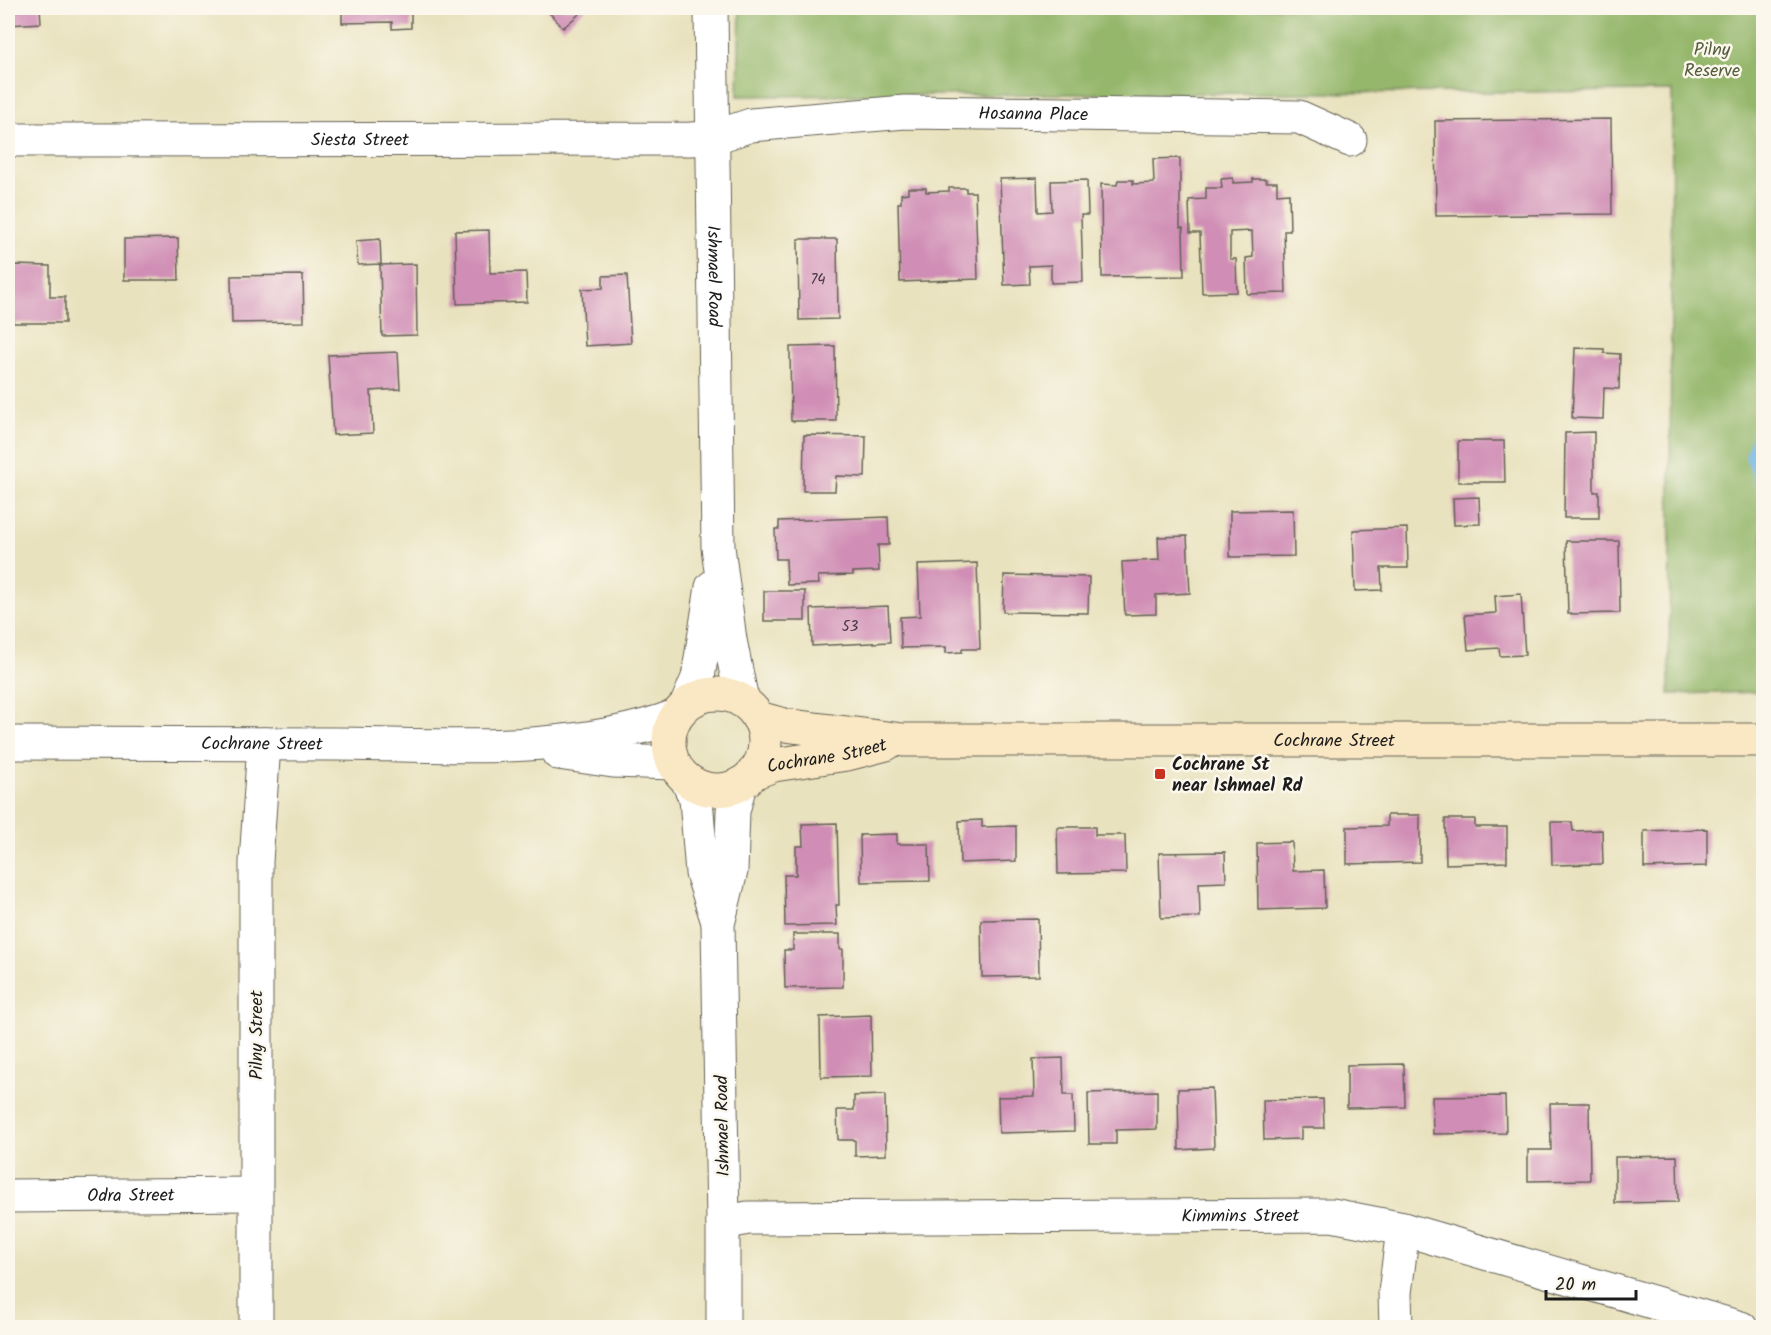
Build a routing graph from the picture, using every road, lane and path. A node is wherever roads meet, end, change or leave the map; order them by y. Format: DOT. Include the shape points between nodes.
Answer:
graph roads {
  1 [pos="711,8"];
  2 [pos="712,138"];
  3 [pos="8,140"];
  4 [pos="1350,140"];
  5 [pos="718,547"];
  6 [pos="682,710"];
  7 [pos="750,710"];
  8 [pos="903,740"];
  9 [pos="1764,740"];
  10 [pos="8,743"];
  11 [pos="264,744"];
  12 [pos="514,746"];
  13 [pos="680,771"];
  14 [pos="747,778"];
  15 [pos="718,924"];
  16 [pos="255,1194"];
  17 [pos="8,1196"];
  18 [pos="723,1223"];
  19 [pos="1403,1229"];
  20 [pos="256,1328"];
  21 [pos="723,1328"];
  22 [pos="1396,1328"];
  23 [pos="1741,1328"];
  1 -- 2 [label="street, Ishmael Road"];
  2 -- 3 [label="street, Siesta Street"];
  2 -- 4 [label="street, Hosanna Place" via="752,125 905,112 1299,117"];
  2 -- 5 [label="street, Ishmael Road"];
  5 -- 6 [label="street, Ishmael Road" via="698,678"];
  5 -- 7 [label="street, Ishmael Road" via="730,640"];
  6 -- 7 [label="street" via="700,697 715,694 729,696"];
  6 -- 12 [label="street, Cochrane Street" via="661,722 613,734"];
  6 -- 13 [label="street" via="670,731 669,747"];
  7 -- 8 [label="street, Cochrane Street" via="784,725"];
  7 -- 14 [label="street" via="763,728 764,750"];
  8 -- 9 [label="street, Cochrane Street"];
  8 -- 14 [label="street, Cochrane Street" via="847,754 774,765"];
  10 -- 11 [label="street, Cochrane Street"];
  11 -- 12 [label="street, Cochrane Street"];
  11 -- 16 [label="street, Pilny Street" via="256,862"];
  12 -- 13 [label="street, Cochrane Street"];
  13 -- 14 [label="street" via="700,787 713,790 727,789"];
  13 -- 15 [label="street, Ishmael Road" via="696,799 702,873"];
  14 -- 15 [label="street, Ishmael Road" via="733,811 730,871"];
  15 -- 18 [label="street, Ishmael Road"];
  16 -- 17 [label="street, Odra Street"];
  16 -- 20 [label="street, Pilny Street"];
  18 -- 19 [label="street, Kimmins Street" via="748,1218 1332,1215"];
  18 -- 21 [label="street, Ishmael Road"];
  19 -- 22 [label="street" via="1395,1293"];
  19 -- 23 [label="street, Kimmins Street"];
}
